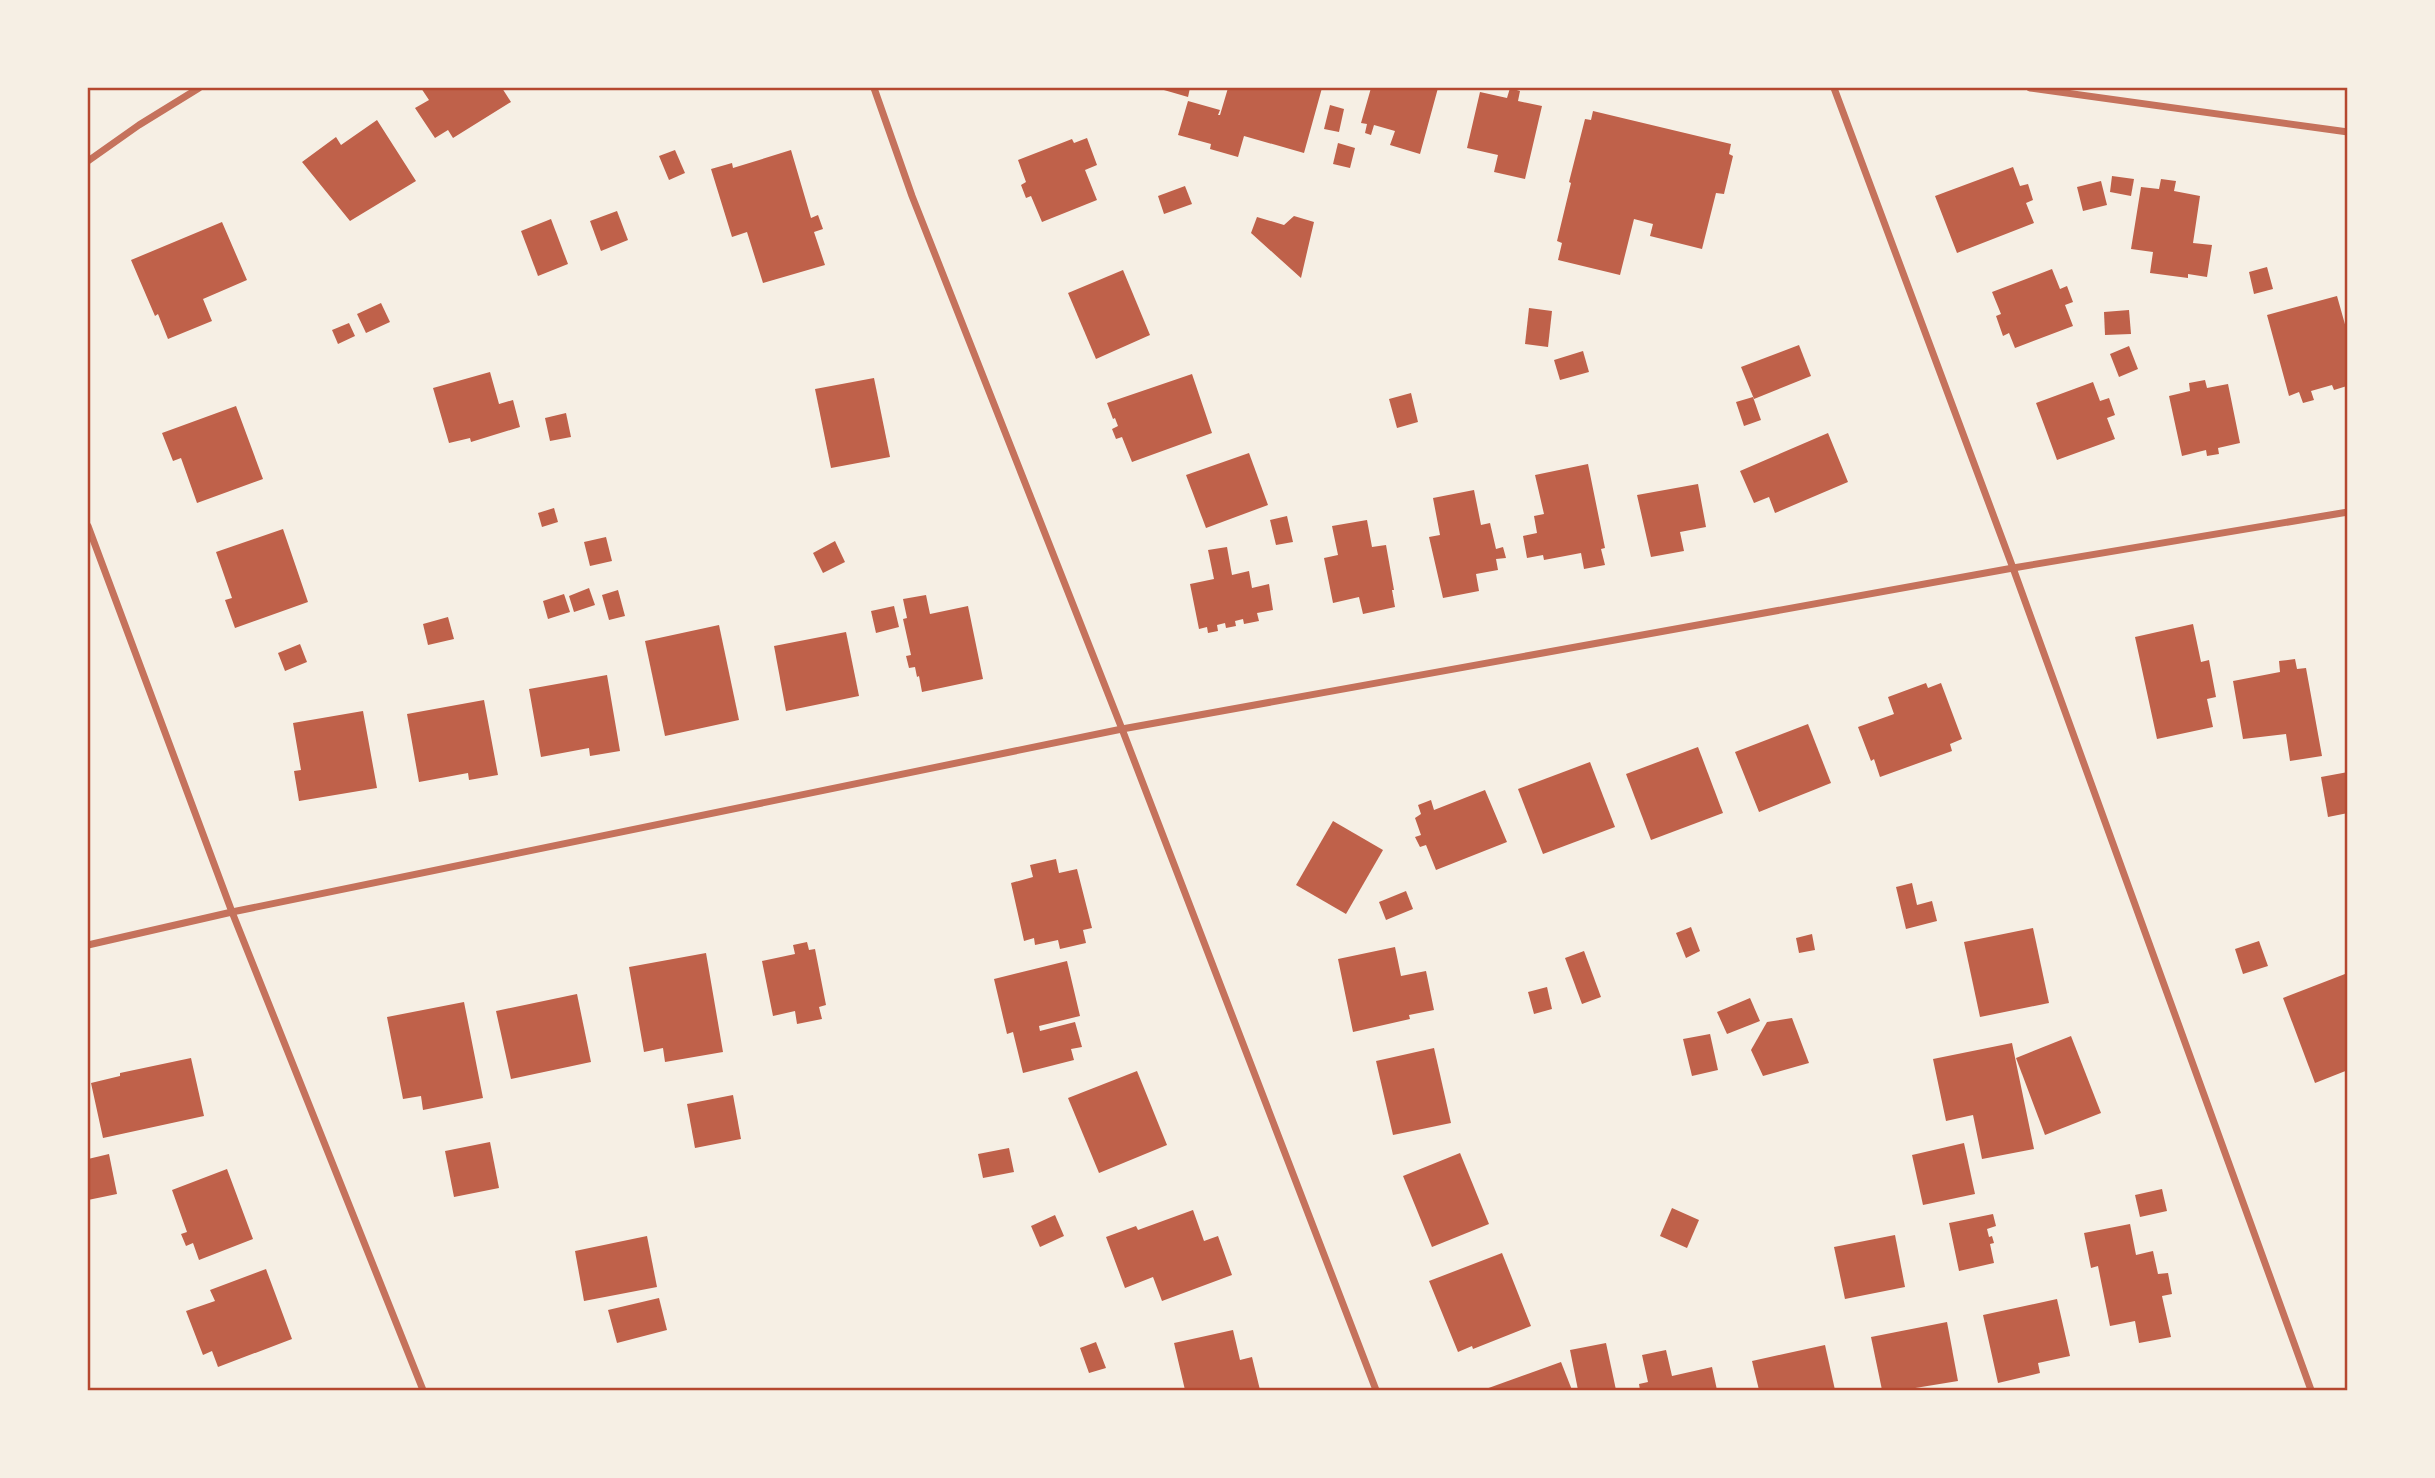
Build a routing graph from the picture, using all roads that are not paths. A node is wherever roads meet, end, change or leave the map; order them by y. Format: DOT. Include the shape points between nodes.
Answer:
graph roads {
  1 [pos="199,88"];
  2 [pos="874,88"];
  3 [pos="1834,88"];
  4 [pos="2030,88"];
  5 [pos="2347,132"];
  6 [pos="88,161"];
  7 [pos="2347,513"];
  8 [pos="88,526"];
  9 [pos="2013,568"];
  10 [pos="1122,729"];
  11 [pos="232,912"];
  12 [pos="88,945"];
  13 [pos="423,1391"];
  14 [pos="1376,1391"];
  15 [pos="2311,1391"];
  1 -- 6 [label="street"];
  2 -- 10 [label="street" via="912,197"];
  3 -- 9 [label="street"];
  4 -- 5 [label="street"];
  7 -- 9 [label="street"];
  8 -- 11 [label="street"];
  9 -- 10 [label="street"];
  9 -- 15 [label="street"];
  10 -- 11 [label="street"];
  10 -- 14 [label="street"];
  11 -- 12 [label="street"];
  11 -- 13 [label="street"];
}
